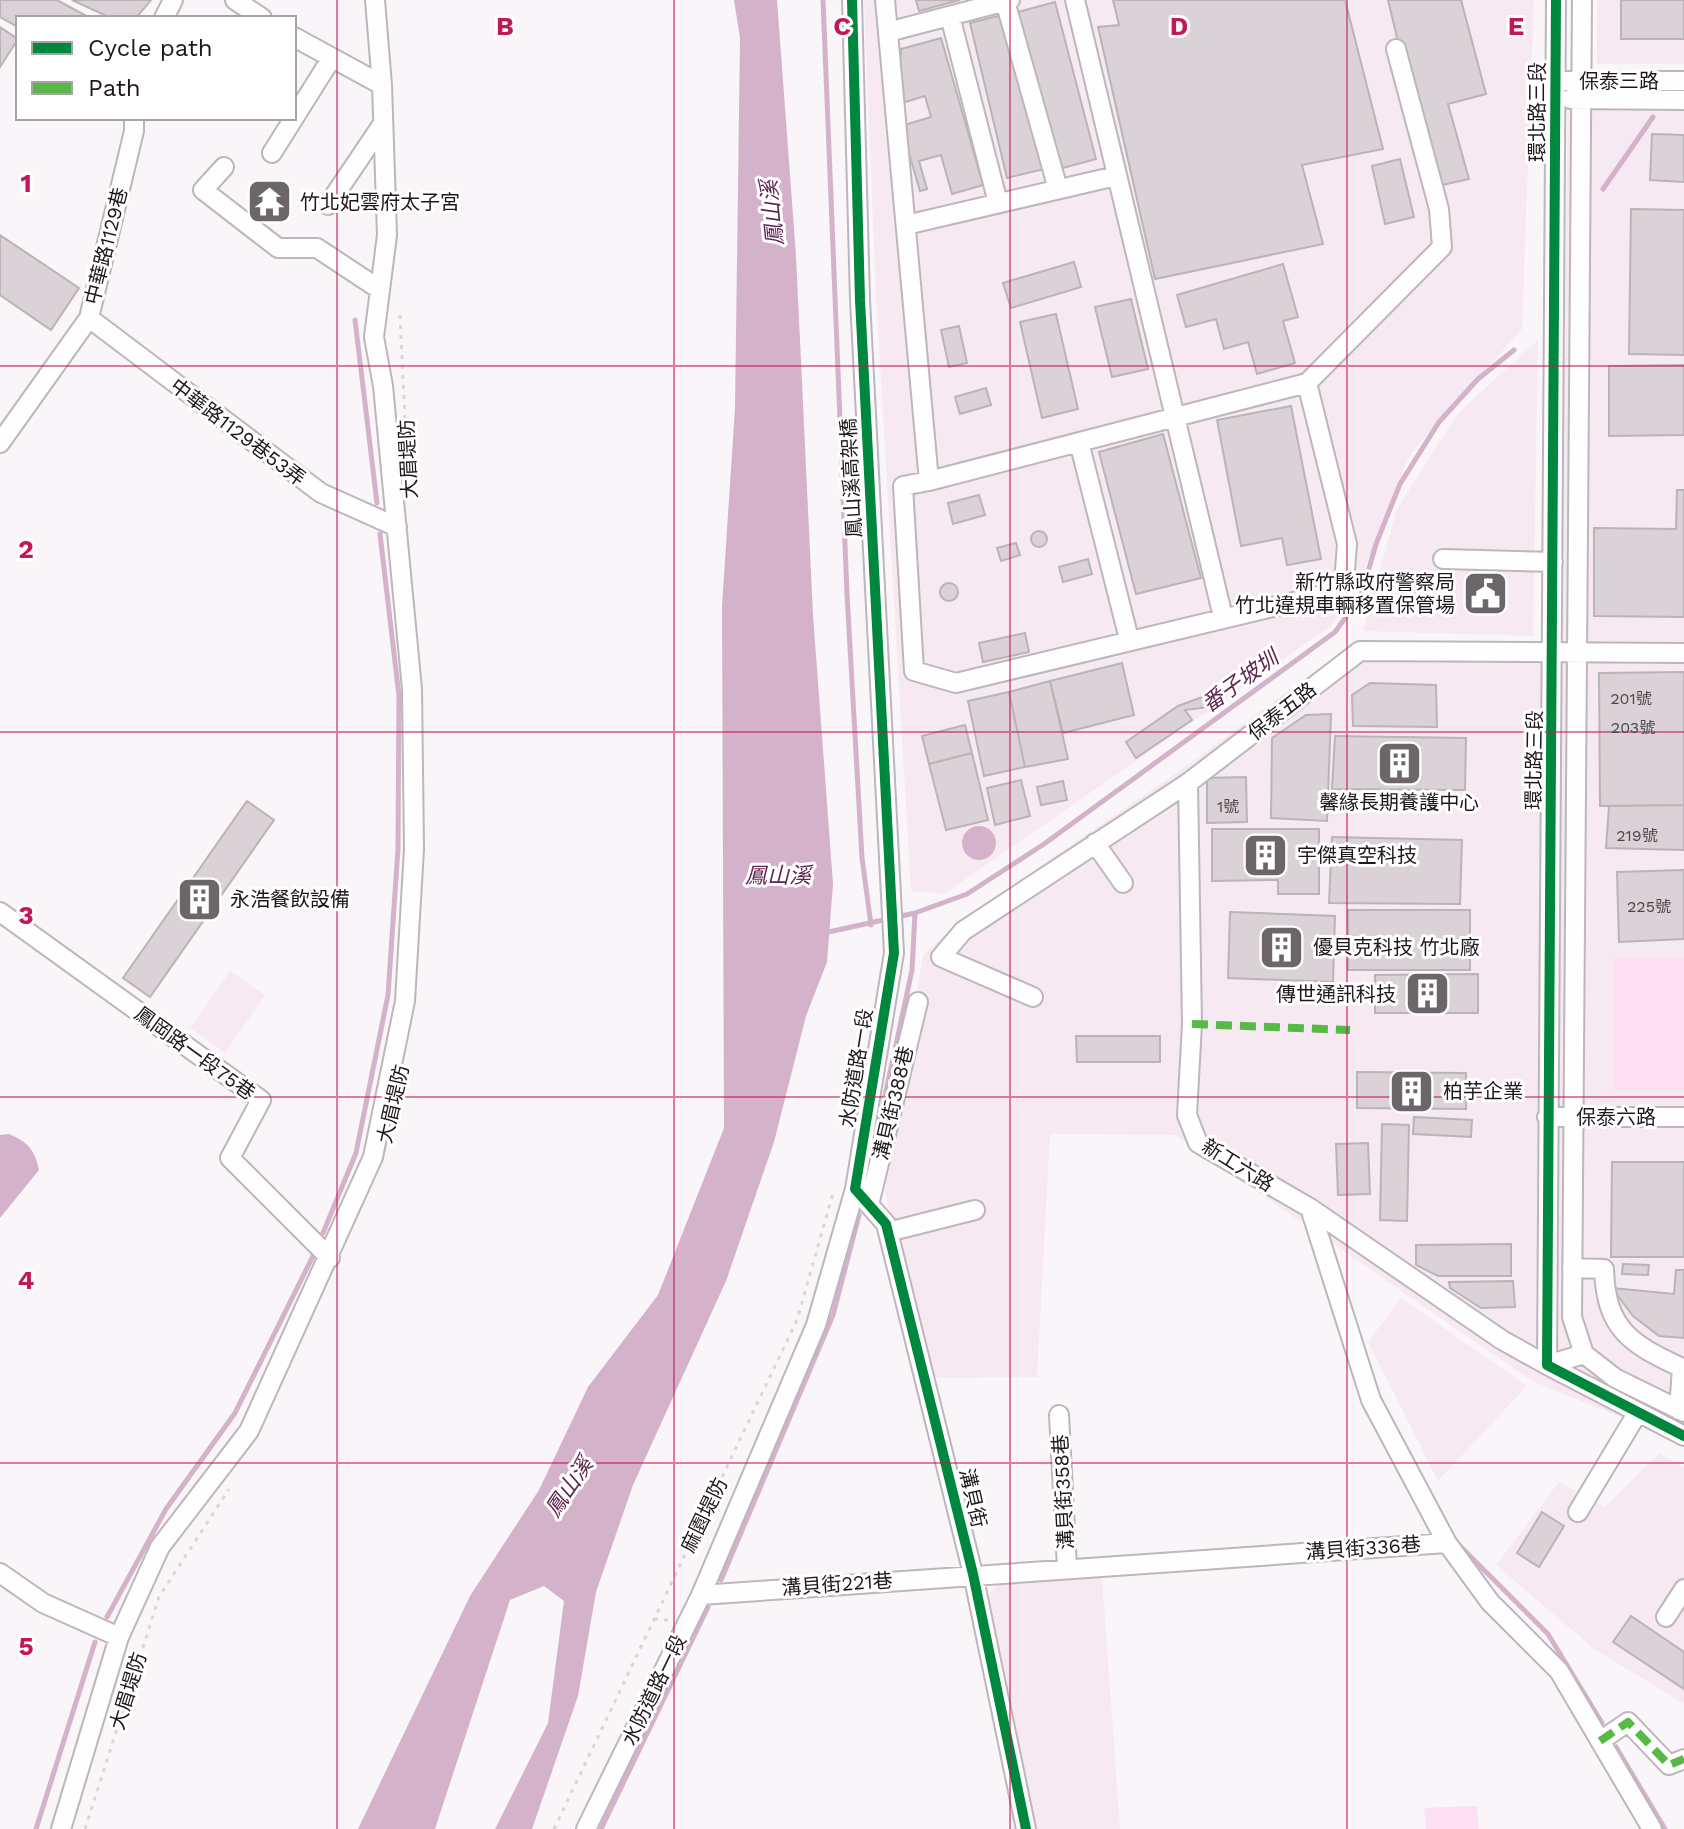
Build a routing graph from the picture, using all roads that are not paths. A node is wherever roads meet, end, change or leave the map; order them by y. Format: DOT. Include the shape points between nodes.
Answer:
graph roads {
  1 [pos="235,0"];
  2 [pos="375,0"];
  3 [pos="852,0"];
  4 [pos="885,0"];
  5 [pos="1075,0"];
  6 [pos="1556,0"];
  7 [pos="1582,0"];
  8 [pos="1008,1"];
  9 [pos="980,4"];
  10 [pos="259,16"];
  11 [pos="950,16"];
  12 [pos="888,32"];
  13 [pos="296,38"];
  14 [pos="1396,49"];
  15 [pos="331,59"];
  16 [pos="1684,81"];
  17 [pos="382,85"];
  18 [pos="1555,90"];
  19 [pos="1582,90"];
  20 [pos="1684,100"];
  21 [pos="296,115"];
  22 [pos="134,120"];
  23 [pos="293,120"];
  24 [pos="382,125"];
  25 [pos="272,153"];
  26 [pos="224,167"];
  27 [pos="1116,176"];
  28 [pos="1058,189"];
  29 [pos="998,203"];
  30 [pos="328,205"];
  31 [pos="906,225"];
  32 [pos="379,289"];
  33 [pos="89,318"];
  34 [pos="1307,383"];
  35 [pos="1175,416"];
  36 [pos="1079,442"];
  37 [pos="0,443"];
  38 [pos="929,481"];
  39 [pos="397,527"];
  40 [pos="1443,559"];
  41 [pos="1553,562"];
  42 [pos="1223,617"];
  43 [pos="1129,639"];
  44 [pos="1553,653"];
  45 [pos="1577,653"];
  46 [pos="1684,653"];
  47 [pos="1188,783"];
  48 [pos="1095,843"];
  49 [pos="1123,883"];
  50 [pos="0,912"];
  51 [pos="894,953"];
  52 [pos="1033,997"];
  53 [pos="918,1002"];
  54 [pos="1547,1117"];
  55 [pos="1575,1117"];
  56 [pos="1684,1117"];
  57 [pos="855,1189"];
  58 [pos="869,1205"];
  59 [pos="1310,1208"];
  60 [pos="975,1210"];
  61 [pos="888,1232"];
  62 [pos="330,1258"];
  63 [pos="1572,1268"];
  64 [pos="1584,1354"];
  65 [pos="1547,1365"];
  66 [pos="1681,1411"];
  67 [pos="1638,1412"];
  68 [pos="1059,1415"];
  69 [pos="1684,1436"];
  70 [pos="1578,1512"];
  71 [pos="1447,1543"];
  72 [pos="1067,1568"];
  73 [pos="0,1573"];
  74 [pos="973,1574"];
  75 [pos="1684,1589"];
  76 [pos="701,1595"];
  77 [pos="1666,1617"];
  78 [pos="119,1637"];
  79 [pos="1600,1741"];
  80 [pos="1684,1759"];
  81 [pos="61,1829"];
  82 [pos="586,1829"];
  83 [pos="1026,1829"];
  84 [pos="1652,1829"];
  1 -- 10 [label="street"];
  2 -- 17 [label="street"];
  3 -- 51 [label="street, 鳳山溪高架橋" via="860,300"];
  4 -- 12 [label="street"];
  5 -- 27 [label="street"];
  6 -- 18 [label="street, 環北路三段"];
  7 -- 19 [label="street, 環北路三段"];
  8 -- 9 [label="street"];
  8 -- 28 [label="street"];
  9 -- 11 [label="street"];
  11 -- 12 [label="street"];
  11 -- 29 [label="street"];
  12 -- 31 [label="street"];
  13 -- 15 [label="street"];
  14 -- 34 [label="street" via="1439,209 1442,247"];
  15 -- 17 [label="street"];
  15 -- 21 [label="street"];
  16 -- 19 [label="street, 保泰三路"];
  17 -- 24 [label="street"];
  18 -- 19 [label="street, 保泰三路"];
  18 -- 41 [label="street, 環北路三段"];
  19 -- 20 [label="street, 保泰三路"];
  19 -- 45 [label="street, 環北路三段"];
  22 -- 33 [label="street, 中華路1129巷"];
  23 -- 25 [label="street"];
  24 -- 30 [label="street"];
  24 -- 32 [label="street" via="387,235"];
  26 -- 32 [label="street" via="203,190 278,248 317,248"];
  27 -- 28 [label="street"];
  27 -- 35 [label="street"];
  28 -- 29 [label="street"];
  29 -- 31 [label="street"];
  31 -- 38 [label="street"];
  32 -- 39 [label="street" via="374,337"];
  33 -- 37 [label="street, 中華路1129巷"];
  33 -- 39 [label="street, 中華路1129巷53弄" via="321,493"];
  34 -- 35 [label="street"];
  34 -- 42 [label="street" via="1347,544 1344,583 1335,592"];
  35 -- 36 [label="street"];
  35 -- 42 [label="street"];
  36 -- 38 [label="street"];
  36 -- 43 [label="street"];
  38 -- 43 [label="street" via="903,486 914,671 956,683"];
  39 -- 62 [label="street" via="412,689 414,849 405,1001 373,1157"];
  40 -- 41 [label="street"];
  41 -- 44 [label="street, 環北路三段"];
  42 -- 43 [label="street"];
  44 -- 45 [label="street, 保泰五路"];
  44 -- 47 [label="street, 保泰五路" via="1360,651"];
  44 -- 54 [label="street, 環北路三段"];
  45 -- 46 [label="street, 保泰五路"];
  45 -- 55 [label="street, 環北路三段"];
  47 -- 48 [label="street, 保泰五路"];
  47 -- 59 [label="street, 新工六路" via="1188,1125 1198,1143"];
  48 -- 49 [label="street"];
  48 -- 52 [label="street, 保泰五路" via="963,931 941,957"];
  50 -- 62 [label="street, 鳳岡路一段75巷" via="261,1100 230,1158"];
  51 -- 57 [label="street, 水防道路一段"];
  53 -- 58 [label="street, 溝貝街388巷"];
  54 -- 55 [label="street, 保泰六路"];
  54 -- 65 [label="street, 環北路三段"];
  55 -- 56 [label="street, 保泰六路"];
  55 -- 63 [label="street, 環北路三段"];
  57 -- 58 [label="street, 溝貝街"];
  57 -- 76 [label="street, 水防道路一段" via="816,1325"];
  58 -- 61 [label="street, 溝貝街"];
  59 -- 65 [label="street, 新工六路" via="1502,1340"];
  59 -- 71 [label="street" via="1371,1400"];
  60 -- 61 [label="street"];
  61 -- 74 [label="street, 溝貝街"];
  62 -- 78 [label="street" via="249,1431 160,1547"];
  63 -- 64 [label="street, 環北路三段" via="1572,1317"];
  63 -- 66 [label="street" via="1604,1269 1605,1300 1627,1337 1682,1368"];
  64 -- 65 [label="street"];
  64 -- 66 [label="street" via="1615,1378"];
  65 -- 67 [label="street"];
  67 -- 69 [label="street"];
  67 -- 70 [label="street"];
  68 -- 72 [label="street, 溝貝街358巷"];
  71 -- 72 [label="street, 溝貝街336巷"];
  71 -- 79 [label="street, 溝貝街336巷" via="1490,1602 1559,1671"];
  72 -- 74 [label="street, 溝貝街336巷"];
  73 -- 78 [label="street" via="43,1603"];
  74 -- 76 [label="street, 溝貝街221巷"];
  74 -- 83 [label="street, 溝貝街"];
  75 -- 77 [label="street"];
  76 -- 82 [label="street, 水防道路一段"];
  78 -- 81 [label="street"];
  79 -- 80 [label="street" via="1628,1722 1669,1765"];
  79 -- 84 [label="street, 溝貝街336巷"];
}
